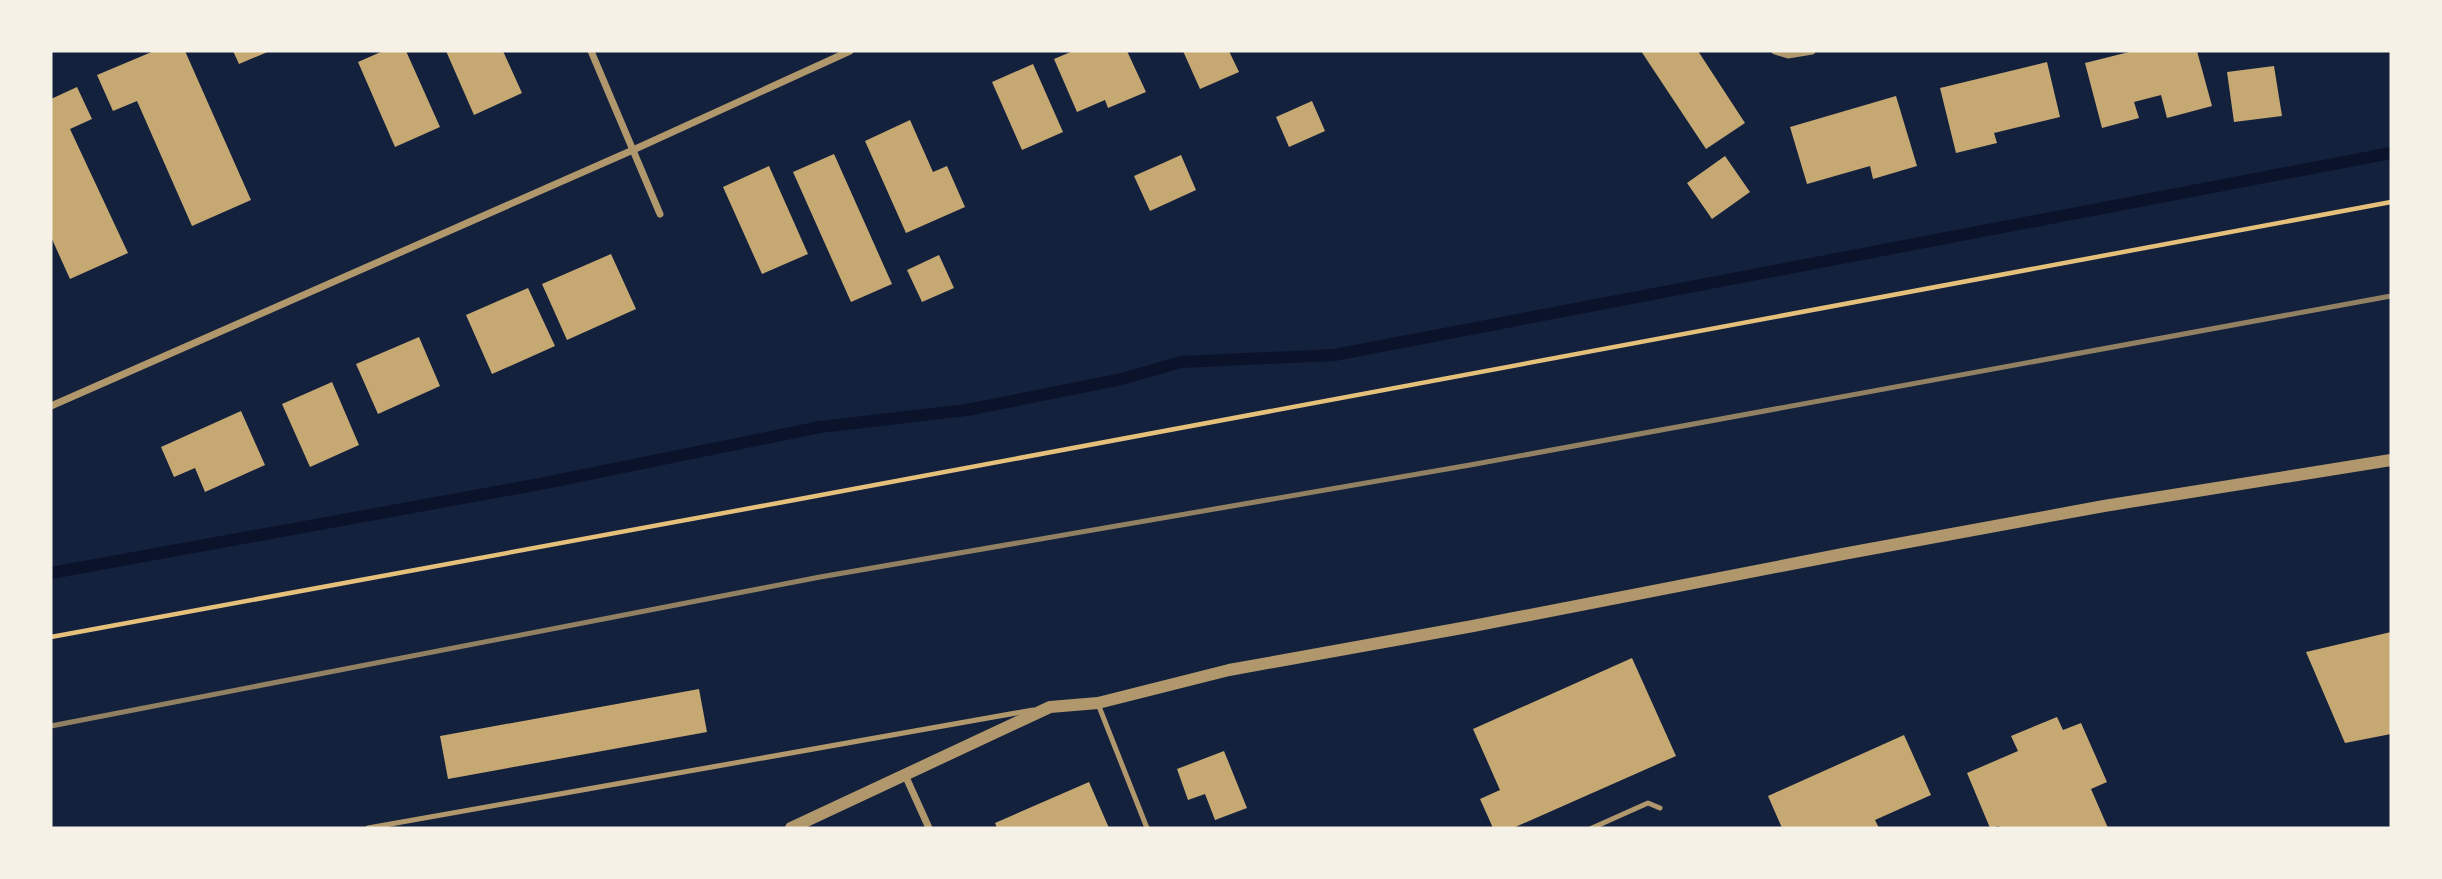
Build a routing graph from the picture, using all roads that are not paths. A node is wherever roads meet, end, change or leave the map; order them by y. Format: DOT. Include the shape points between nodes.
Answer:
graph roads {
  1 [pos="591,51"];
  2 [pos="850,51"];
  3 [pos="1775,51"];
  4 [pos="1812,51"];
  5 [pos="633,150"];
  6 [pos="660,214"];
  7 [pos="51,405"];
  8 [pos="2391,460"];
  9 [pos="1098,703"];
  10 [pos="1050,707"];
  11 [pos="905,775"];
  12 [pos="1660,808"];
  13 [pos="368,828"];
  14 [pos="791,828"];
  15 [pos="929,828"];
  16 [pos="1147,828"];
  17 [pos="1592,828"];
  1 -- 5 [label="street"];
  2 -- 5 [label="street"];
  3 -- 4 [label="street" via="1788,55"];
  5 -- 6 [label="street"];
  5 -- 7 [label="street"];
  8 -- 9 [label="street" via="1843,554 1229,670"];
  9 -- 10 [label="street"];
  9 -- 16 [label="lane"];
  10 -- 11 [label="street"];
  10 -- 13 [label="lane"];
  11 -- 14 [label="street"];
  11 -- 15 [label="street"];
  12 -- 17 [label="lane" via="1648,803"];
}
